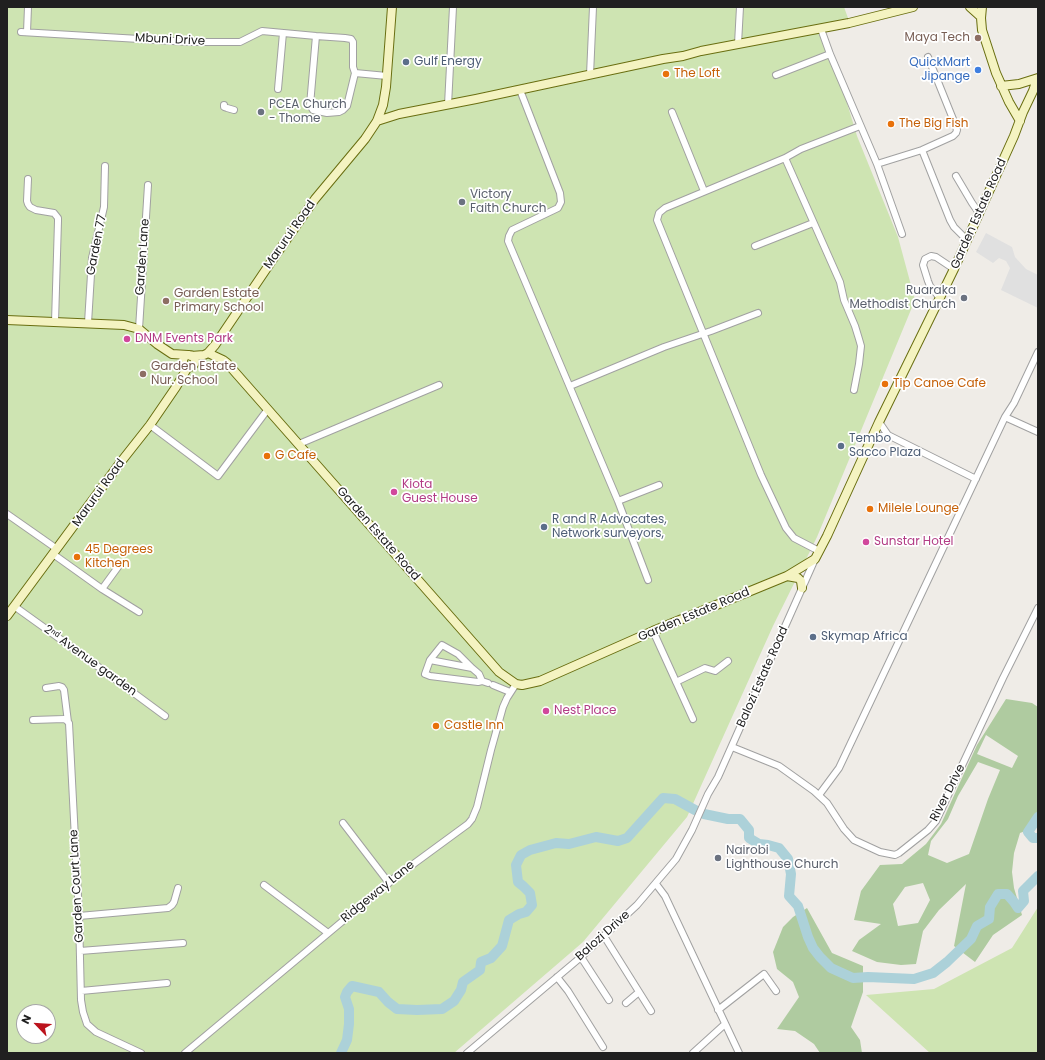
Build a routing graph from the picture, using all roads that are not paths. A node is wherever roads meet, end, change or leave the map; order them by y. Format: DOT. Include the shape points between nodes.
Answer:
graph roads {
  1 [pos="28,7"];
  2 [pos="392,7"];
  3 [pos="453,7"];
  4 [pos="593,7"];
  5 [pos="740,7"];
  6 [pos="913,7"];
  7 [pos="970,7"];
  8 [pos="982,7"];
  9 [pos="980,16"];
  10 [pos="821,29"];
  11 [pos="284,33"];
  12 [pos="316,36"];
  13 [pos="738,44"];
  14 [pos="830,54"];
  15 [pos="928,57"];
  16 [pos="355,73"];
  17 [pos="590,75"];
  18 [pos="776,75"];
  19 [pos="387,76"];
  20 [pos="1038,79"];
  21 [pos="1001,86"];
  22 [pos="278,89"];
  23 [pos="520,90"];
  24 [pos="224,105"];
  25 [pos="383,105"];
  26 [pos="448,105"];
  27 [pos="234,110"];
  28 [pos="672,112"];
  29 [pos="399,114"];
  30 [pos="377,121"];
  31 [pos="1020,121"];
  32 [pos="860,126"];
  33 [pos="922,150"];
  34 [pos="785,158"];
  35 [pos="877,164"];
  36 [pos="105,166"];
  37 [pos="956,176"];
  38 [pos="28,178"];
  39 [pos="148,185"];
  40 [pos="704,191"];
  41 [pos="979,213"];
  42 [pos="813,223"];
  43 [pos="902,234"];
  44 [pos="967,240"];
  45 [pos="755,246"];
  46 [pos="954,269"];
  47 [pos="940,298"];
  48 [pos="758,313"];
  49 [pos="7,320"];
  50 [pos="55,322"];
  51 [pos="88,323"];
  52 [pos="139,329"];
  53 [pos="702,333"];
  54 [pos="215,345"];
  55 [pos="1038,352"];
  56 [pos="172,354"];
  57 [pos="206,354"];
  58 [pos="190,356"];
  59 [pos="224,360"];
  60 [pos="188,366"];
  61 [pos="439,385"];
  62 [pos="570,386"];
  63 [pos="854,390"];
  64 [pos="268,409"];
  65 [pos="1005,417"];
  66 [pos="879,422"];
  67 [pos="150,425"];
  68 [pos="1038,432"];
  69 [pos="888,436"];
  70 [pos="871,440"];
  71 [pos="299,444"];
  72 [pos="976,480"];
  73 [pos="660,485"];
  74 [pos="618,501"];
  75 [pos="7,514"];
  76 [pos="55,551"];
  77 [pos="819,551"];
  78 [pos="815,559"];
  79 [pos="118,567"];
  80 [pos="787,576"];
  81 [pos="648,580"];
  82 [pos="802,588"];
  83 [pos="102,589"];
  84 [pos="14,606"];
  85 [pos="1038,608"];
  86 [pos="139,612"];
  87 [pos="7,616"];
  88 [pos="653,631"];
  89 [pos="430,660"];
  90 [pos="728,661"];
  91 [pos="472,668"];
  92 [pos="676,682"];
  93 [pos="488,683"];
  94 [pos="516,684"];
  95 [pos="46,688"];
  96 [pos="510,692"];
  97 [pos="165,716"];
  98 [pos="693,719"];
  99 [pos="33,720"];
  100 [pos="68,722"];
  101 [pos="732,747"];
  102 [pos="708,794"];
  103 [pos="819,795"];
  104 [pos="343,823"];
  105 [pos="389,883"];
  106 [pos="656,884"];
  107 [pos="264,885"];
  108 [pos="178,888"];
  109 [pos="80,916"];
  110 [pos="328,933"];
  111 [pos="604,936"];
  112 [pos="183,943"];
  113 [pos="80,951"];
  114 [pos="581,957"];
  115 [pos="557,977"];
  116 [pos="167,983"];
  117 [pos="81,991"];
  118 [pos="776,991"];
  119 [pos="639,992"];
  120 [pos="609,1000"];
  121 [pos="626,1003"];
  122 [pos="718,1010"];
  123 [pos="651,1011"];
  124 [pos="725,1024"];
  125 [pos="603,1047"];
  126 [pos="141,1053"];
  127 [pos="185,1053"];
  128 [pos="467,1053"];
  129 [pos="692,1053"];
  130 [pos="739,1053"];
  1 -- 11 [label="street, Mbuni Drive" via="24,32 190,42 240,42 262,31"];
  2 -- 19 [label="street, Marurui Road"];
  3 -- 26 [label="street"];
  4 -- 17 [label="street"];
  5 -- 13 [label="street"];
  6 -- 10 [label="street"];
  7 -- 9 [label="street"];
  8 -- 9 [label="street"];
  9 -- 21 [label="street" via="986,43"];
  10 -- 13 [label="street"];
  10 -- 14 [label="street"];
  11 -- 12 [label="street, Mbuni Drive"];
  11 -- 22 [label="street"];
  12 -- 16 [label="street, Mbuni Drive" via="350,39 353,42"];
  12 -- 16 [label="street" via="310,105 313,110 331,113 343,110 347,106"];
  13 -- 17 [label="street"];
  14 -- 18 [label="street"];
  14 -- 32 [label="street"];
  15 -- 33 [label="street" via="957,130 953,136"];
  16 -- 19 [label="street"];
  17 -- 23 [label="street"];
  19 -- 25 [label="street, Marurui Road"];
  20 -- 21 [label="street"];
  20 -- 31 [label="street, Garden Estate Road"];
  21 -- 31 [label="street"];
  23 -- 26 [label="street"];
  23 -- 62 [label="street" via="562,197 558,208 512,230 508,242"];
  24 -- 27 [label="street" via="225,108"];
  25 -- 29 [label="street"];
  25 -- 30 [label="street, Marurui Road"];
  26 -- 29 [label="street"];
  28 -- 40 [label="street"];
  29 -- 30 [label="street"];
  30 -- 54 [label="street, Marurui Road" via="315,199"];
  31 -- 41 [label="street, Garden Estate Road"];
  32 -- 34 [label="street"];
  32 -- 35 [label="street"];
  33 -- 35 [label="street"];
  33 -- 44 [label="street" via="950,220"];
  34 -- 40 [label="street"];
  34 -- 42 [label="street"];
  35 -- 43 [label="street"];
  36 -- 51 [label="street, Garden 77" via="104,208 91,267"];
  37 -- 41 [label="street"];
  38 -- 50 [label="street" via="27,201 30,207 51,212 58,221"];
  39 -- 52 [label="street, Garden Lane"];
  40 -- 53 [label="street" via="661,210 657,220"];
  41 -- 44 [label="street, Garden Estate Road"];
  42 -- 45 [label="street"];
  42 -- 63 [label="street" via="840,282 861,346"];
  44 -- 46 [label="street, Garden Estate Road"];
  46 -- 47 [label="street, Garden Estate Road"];
  46 -- 47 [label="street" via="936,257 925,259 923,265 928,281"];
  47 -- 66 [label="street, Garden Estate Road"];
  48 -- 53 [label="street"];
  49 -- 50 [label="street"];
  50 -- 51 [label="street"];
  51 -- 52 [label="street" via="114,324"];
  52 -- 56 [label="street, Garden Estate Road"];
  53 -- 62 [label="street"];
  53 -- 77 [label="street" via="761,476 786,528 794,538"];
  54 -- 57 [label="street, Marurui Road"];
  54 -- 59 [label="street"];
  55 -- 65 [label="street"];
  56 -- 58 [label="street, Garden Estate Road"];
  56 -- 60 [label="street"];
  57 -- 58 [label="street, Garden Estate Road"];
  57 -- 59 [label="street, Garden Estate Road"];
  57 -- 60 [label="street, Marurui Road"];
  58 -- 60 [label="street" via="194,360"];
  59 -- 64 [label="street, Garden Estate Road"];
  60 -- 67 [label="street, Marurui Road"];
  61 -- 71 [label="street"];
  62 -- 74 [label="street"];
  64 -- 67 [label="street" via="218,476"];
  64 -- 71 [label="street, Garden Estate Road"];
  65 -- 68 [label="street"];
  65 -- 72 [label="street"];
  66 -- 69 [label="street"];
  66 -- 70 [label="street, Garden Estate Road"];
  67 -- 76 [label="street, Marurui Road"];
  69 -- 70 [label="street"];
  69 -- 72 [label="street"];
  70 -- 77 [label="street, Garden Estate Road"];
  71 -- 94 [label="street, Garden Estate Road" via="499,672"];
  72 -- 103 [label="street" via="839,768"];
  73 -- 74 [label="street"];
  74 -- 81 [label="street"];
  75 -- 76 [label="street"];
  76 -- 83 [label="street"];
  76 -- 84 [label="street, Marurui Road"];
  77 -- 78 [label="street, Garden Estate Road"];
  78 -- 80 [label="street, Garden Estate Road"];
  78 -- 82 [label="street, Balozi Estate Road"];
  79 -- 83 [label="street"];
  80 -- 82 [label="street" via="798,578"];
  80 -- 88 [label="street, Garden Estate Road"];
  82 -- 101 [label="street, Balozi Estate Road"];
  83 -- 86 [label="street"];
  84 -- 87 [label="street, Marurui Road"];
  84 -- 97 [label="street, 2ⁿᵈ Avenue garden"];
  85 -- 103 [label="street, River Drive" via="936,821 922,835 899,853 894,855 880,852 854,840"];
  88 -- 92 [label="street"];
  88 -- 94 [label="street, Garden Estate Road" via="540,680"];
  89 -- 91 [label="street"];
  89 -- 91 [label="street" via="442,645 458,654"];
  89 -- 93 [label="street" via="426,674 430,676"];
  90 -- 92 [label="street" via="715,671 705,668"];
  91 -- 93 [label="street"];
  92 -- 98 [label="street"];
  93 -- 96 [label="street"];
  94 -- 96 [label="street, Ridgeway Lane"];
  95 -- 100 [label="street, Garden Court Lane" via="59,686 64,690"];
  96 -- 105 [label="street, Ridgeway Lane" via="503,707 472,819"];
  99 -- 100 [label="street" via="64,719"];
  100 -- 109 [label="street, Garden Court Lane"];
  101 -- 102 [label="street, Balozi Estate Road"];
  101 -- 103 [label="street, River Drive" via="778,766"];
  102 -- 106 [label="street, Balozi Drive" via="676,859"];
  104 -- 105 [label="street"];
  105 -- 110 [label="street, Ridgeway Lane"];
  106 -- 111 [label="street, Balozi Drive"];
  106 -- 122 [label="street" via="665,896"];
  107 -- 110 [label="street"];
  108 -- 109 [label="street" via="172,906 168,908"];
  109 -- 113 [label="street, Garden Court Lane"];
  110 -- 127 [label="street, Ridgeway Lane"];
  111 -- 114 [label="street, Balozi Drive"];
  111 -- 119 [label="street"];
  112 -- 113 [label="street"];
  113 -- 117 [label="street, Garden Court Lane"];
  114 -- 115 [label="street, Balozi Drive"];
  114 -- 120 [label="street"];
  115 -- 125 [label="street"];
  115 -- 128 [label="street, Balozi Drive"];
  116 -- 117 [label="street"];
  117 -- 126 [label="street, Garden Court Lane" via="87,1024 96,1032"];
  118 -- 122 [label="street" via="764,974"];
  119 -- 121 [label="street"];
  119 -- 123 [label="street"];
  122 -- 124 [label="street"];
  124 -- 129 [label="street"];
  124 -- 130 [label="street"];
}
